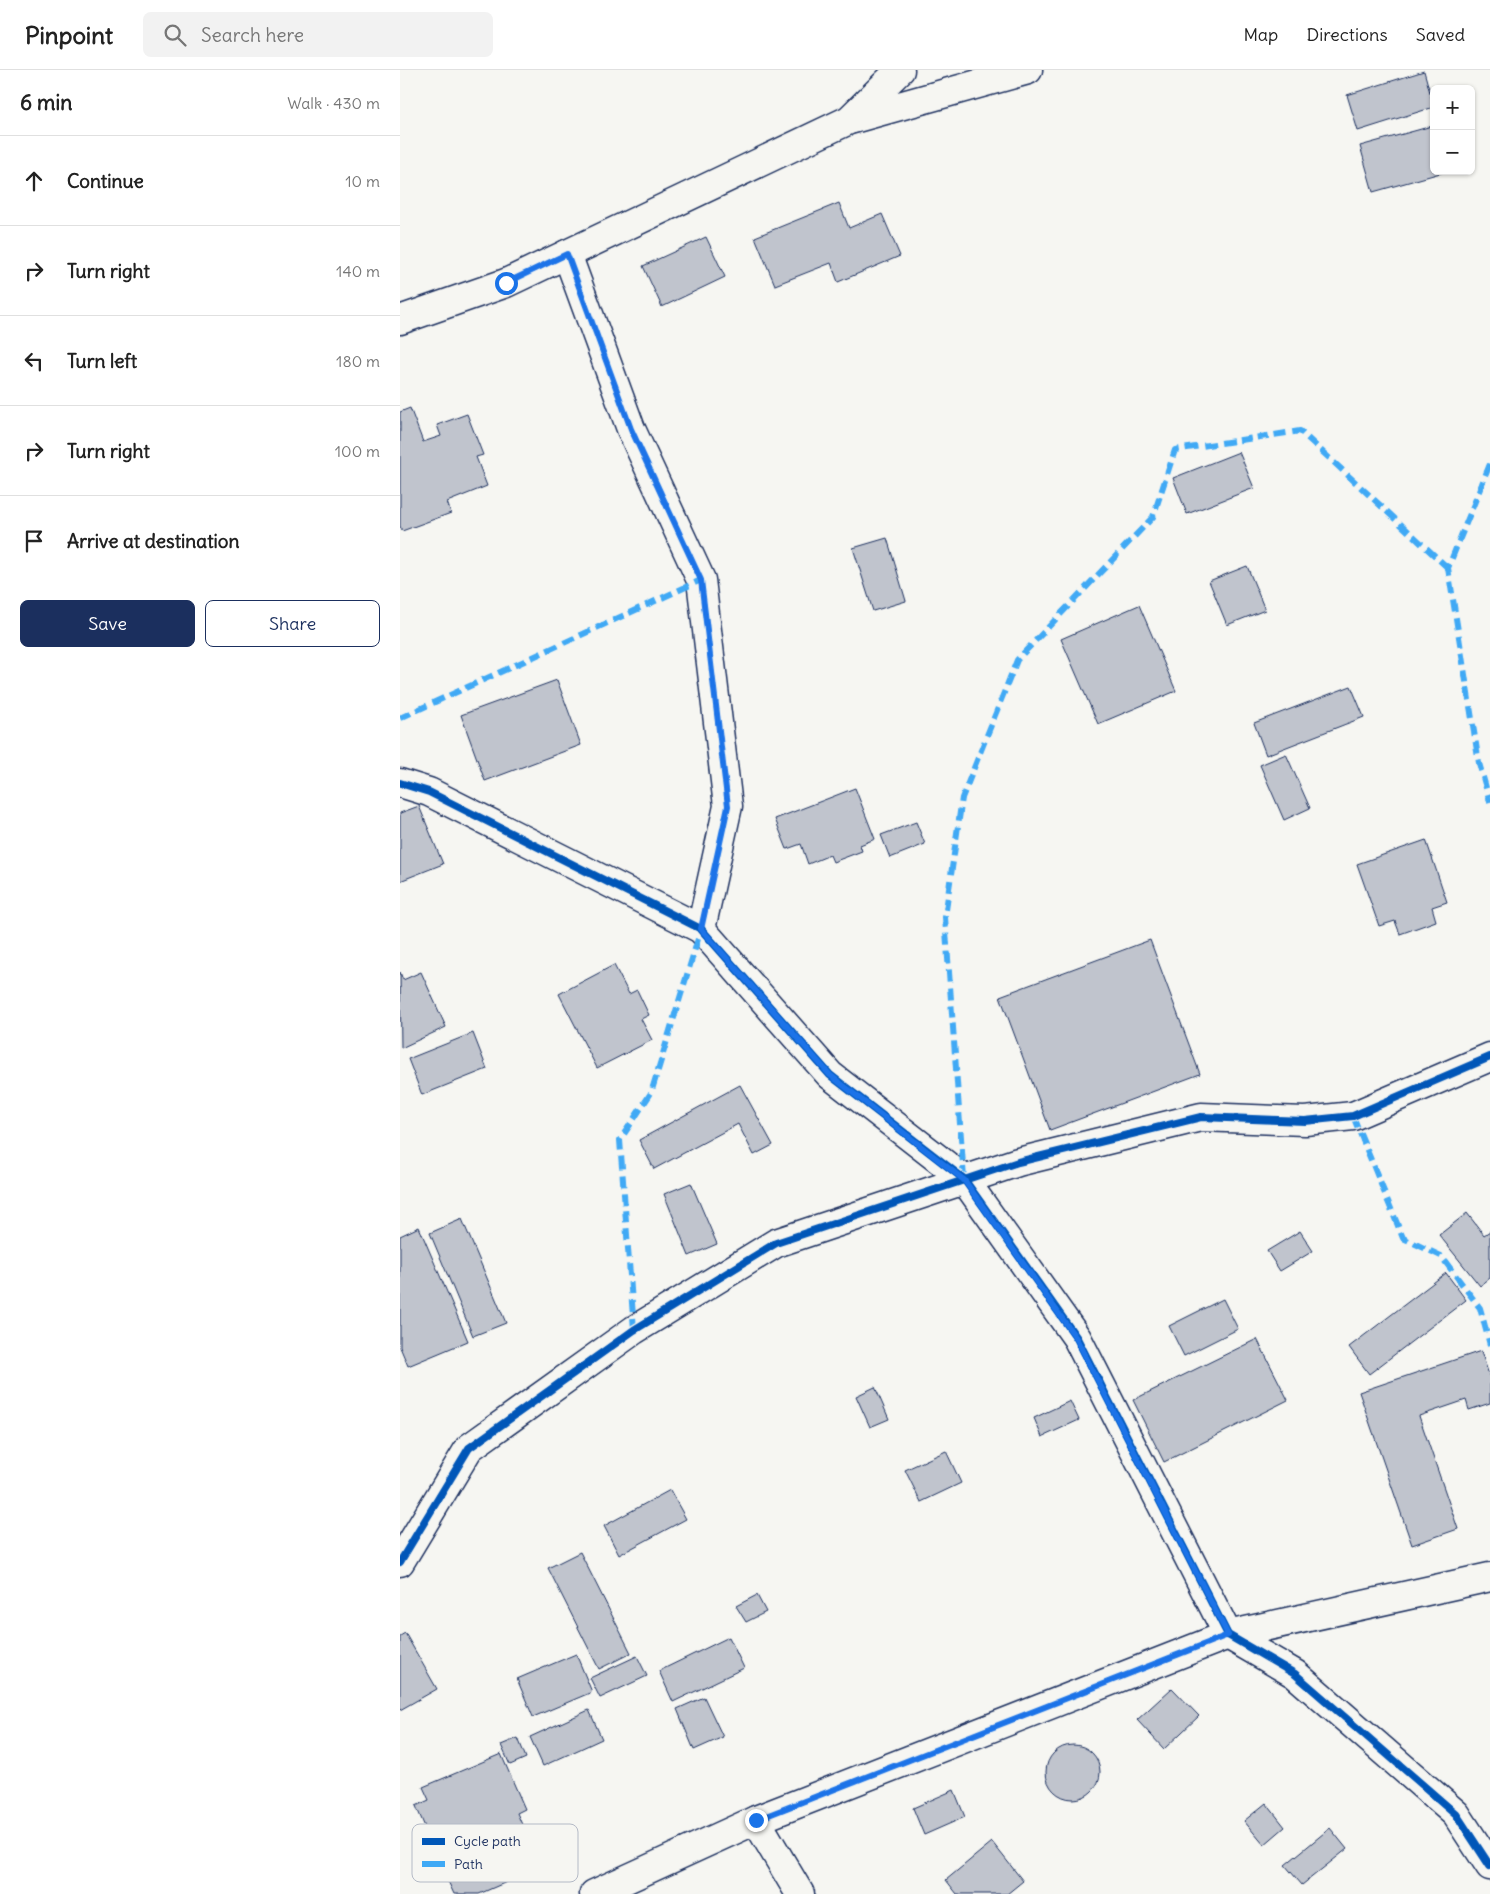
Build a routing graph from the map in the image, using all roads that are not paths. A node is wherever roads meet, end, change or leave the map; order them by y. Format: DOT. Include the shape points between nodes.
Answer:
graph roads {
  1 [pos="900,70"];
  2 [pos="1028,70"];
  3 [pos="849,120"];
  4 [pos="567,254"];
  5 [pos="400,320"];
  6 [pos="400,783"];
  7 [pos="701,929"];
  8 [pos="1490,1057"];
  9 [pos="964,1180"];
  10 [pos="400,1562"];
  11 [pos="1489,1579"];
  12 [pos="1228,1635"];
  13 [pos="756,1820"];
  14 [pos="1490,1866"];
  15 [pos="594,1894"];
  16 [pos="800,1894"];
  1 -- 3 [label="street"];
  2 -- 3 [label="street"];
  3 -- 4 [label="street"];
  4 -- 5 [label="street" via="506,283"];
  4 -- 7 [label="street" via="631,429 701,580 728,806"];
  6 -- 7 [label="street" via="429,792"];
  7 -- 9 [label="street" via="830,1075"];
  8 -- 9 [label="street" via="1353,1116 1305,1122 1201,1117 1018,1162"];
  9 -- 10 [label="street" via="776,1243 634,1330 469,1448"];
  9 -- 12 [label="street" via="1076,1338"];
  11 -- 12 [label="street"];
  12 -- 13 [label="street"];
  12 -- 14 [label="street" via="1295,1674 1456,1814"];
  13 -- 15 [label="street"];
  13 -- 16 [label="street"];
}
